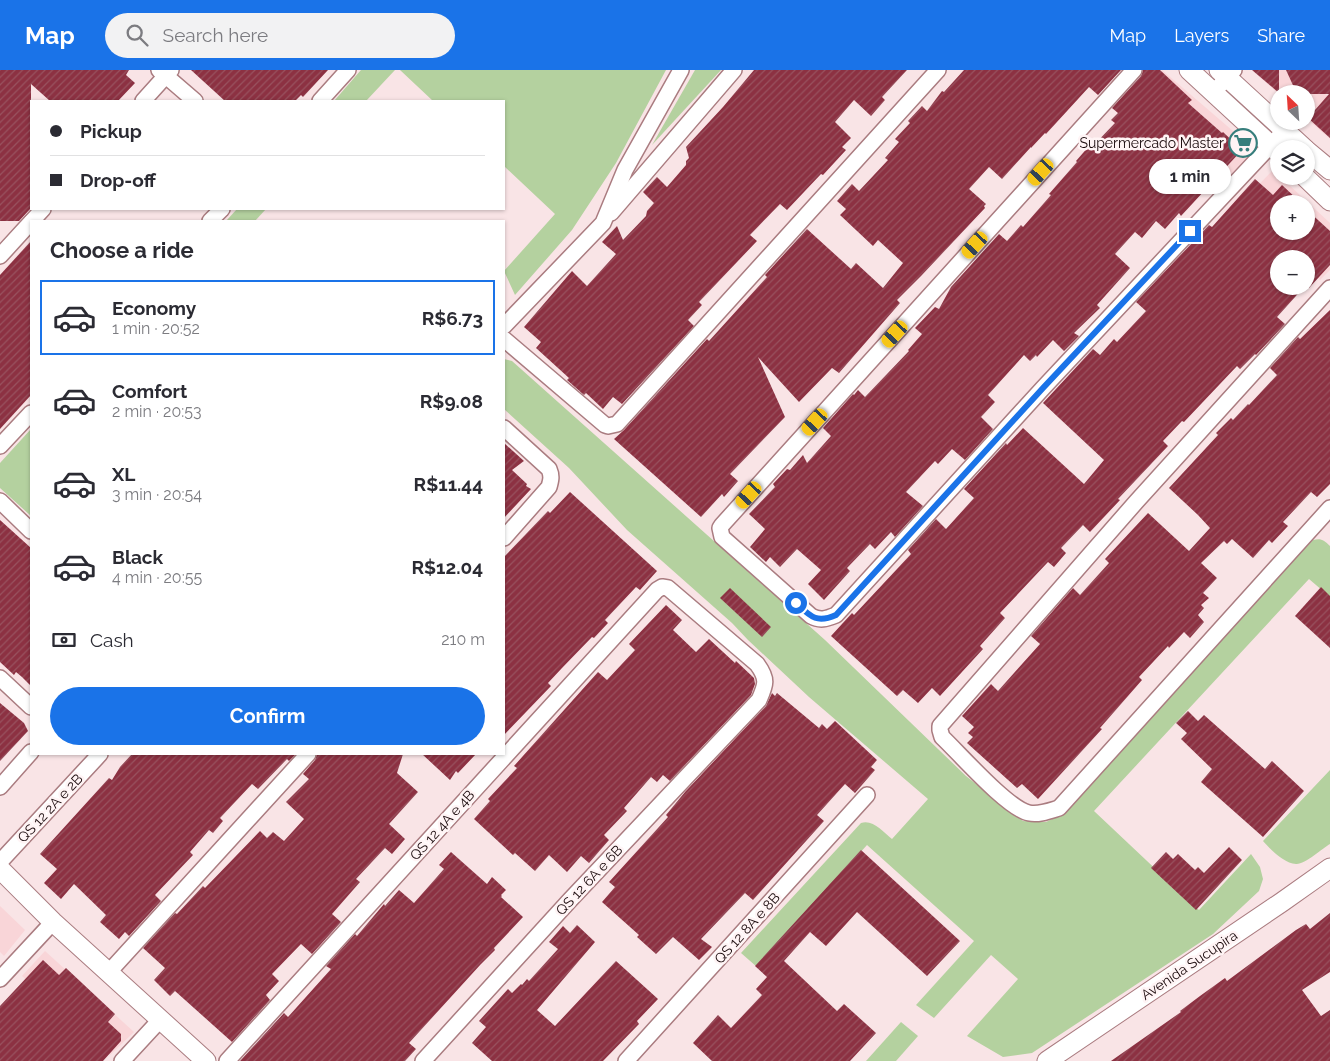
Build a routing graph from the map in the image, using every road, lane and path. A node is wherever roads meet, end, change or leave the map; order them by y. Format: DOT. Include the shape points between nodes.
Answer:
graph roads {
  1 [pos="348,70"];
  2 [pos="681,70"];
  3 [pos="734,70"];
  4 [pos="938,70"];
  5 [pos="1134,70"];
  6 [pos="1189,70"];
  7 [pos="166,72"];
  8 [pos="1227,72"];
  9 [pos="1213,93"];
  10 [pos="144,100"];
  11 [pos="194,100"];
  12 [pos="321,100"];
  13 [pos="1284,131"];
  14 [pos="1280,140"];
  15 [pos="1295,140"];
  16 [pos="1270,144"];
  17 [pos="1270,154"];
  18 [pos="1315,157"];
  19 [pos="1330,170"];
  20 [pos="1315,184"];
  21 [pos="1328,194"];
  22 [pos="42,210"];
  23 [pos="221,210"];
  24 [pos="34,220"];
  25 [pos="211,220"];
  26 [pos="603,223"];
  27 [pos="30,224"];
  28 [pos="0,256"];
  29 [pos="1330,288"];
  30 [pos="505,325"];
  31 [pos="505,340"];
  32 [pos="30,414"];
  33 [pos="505,429"];
  34 [pos="0,446"];
  35 [pos="0,501"];
  36 [pos="1330,508"];
  37 [pos="30,530"];
  38 [pos="505,537"];
  39 [pos="0,678"];
  40 [pos="759,700"];
  41 [pos="30,706"];
  42 [pos="30,753"];
  43 [pos="99,755"];
  44 [pos="307,755"];
  45 [pos="0,787"];
  46 [pos="867,795"];
  47 [pos="0,862"];
  48 [pos="1330,868"];
  49 [pos="0,869"];
  50 [pos="53,922"];
  51 [pos="109,972"];
  52 [pos="0,979"];
  53 [pos="160,1020"];
  54 [pos="122,1061"];
  55 [pos="206,1061"];
  56 [pos="227,1061"];
  57 [pos="423,1061"];
  58 [pos="626,1061"];
  59 [pos="1047,1061"];
  1 -- 12 [label="street"];
  2 -- 26 [label="street" via="624,170"];
  3 -- 26 [label="street"];
  4 -- 31 [label="street" via="617,424 605,425"];
  5 -- 17 [label="street" via="720,528 722,537 811,616 822,619 836,615 1043,388"];
  6 -- 9 [label="street"];
  7 -- 10 [label="street"];
  7 -- 11 [label="street"];
  8 -- 9 [label="street"];
  8 -- 13 [label="street"];
  9 -- 16 [label="street"];
  13 -- 14 [label="street"];
  13 -- 15 [label="street"];
  18 -- 19 [label="street"];
  20 -- 21 [label="street"];
  22 -- 24 [label="street"];
  23 -- 25 [label="street"];
  26 -- 30 [label="street"];
  27 -- 28 [label="street"];
  29 -- 36 [label="street" via="1136,502 940,726 942,737 1002,797 1023,811 1040,813 1059,808"];
  32 -- 34 [label="street"];
  33 -- 38 [label="street" via="549,469 551,482"];
  35 -- 37 [label="street"];
  39 -- 41 [label="street"];
  40 -- 56 [label="street, QS 12 4A e 4B" via="765,686 764,674 757,664 668,588 657,590"];
  40 -- 57 [label="street, QS 12 6A e 6B"];
  42 -- 45 [label="street"];
  43 -- 47 [label="street, QS 12 2A e 2B"];
  44 -- 51 [label="street"];
  46 -- 58 [label="street, QS 12 8A e 8B"];
  48 -- 59 [label="street, Avenida Sucupira"];
  49 -- 50 [label="street"];
  50 -- 51 [label="street"];
  50 -- 52 [label="street"];
  51 -- 53 [label="street"];
  53 -- 54 [label="street"];
  53 -- 55 [label="street"];
}
